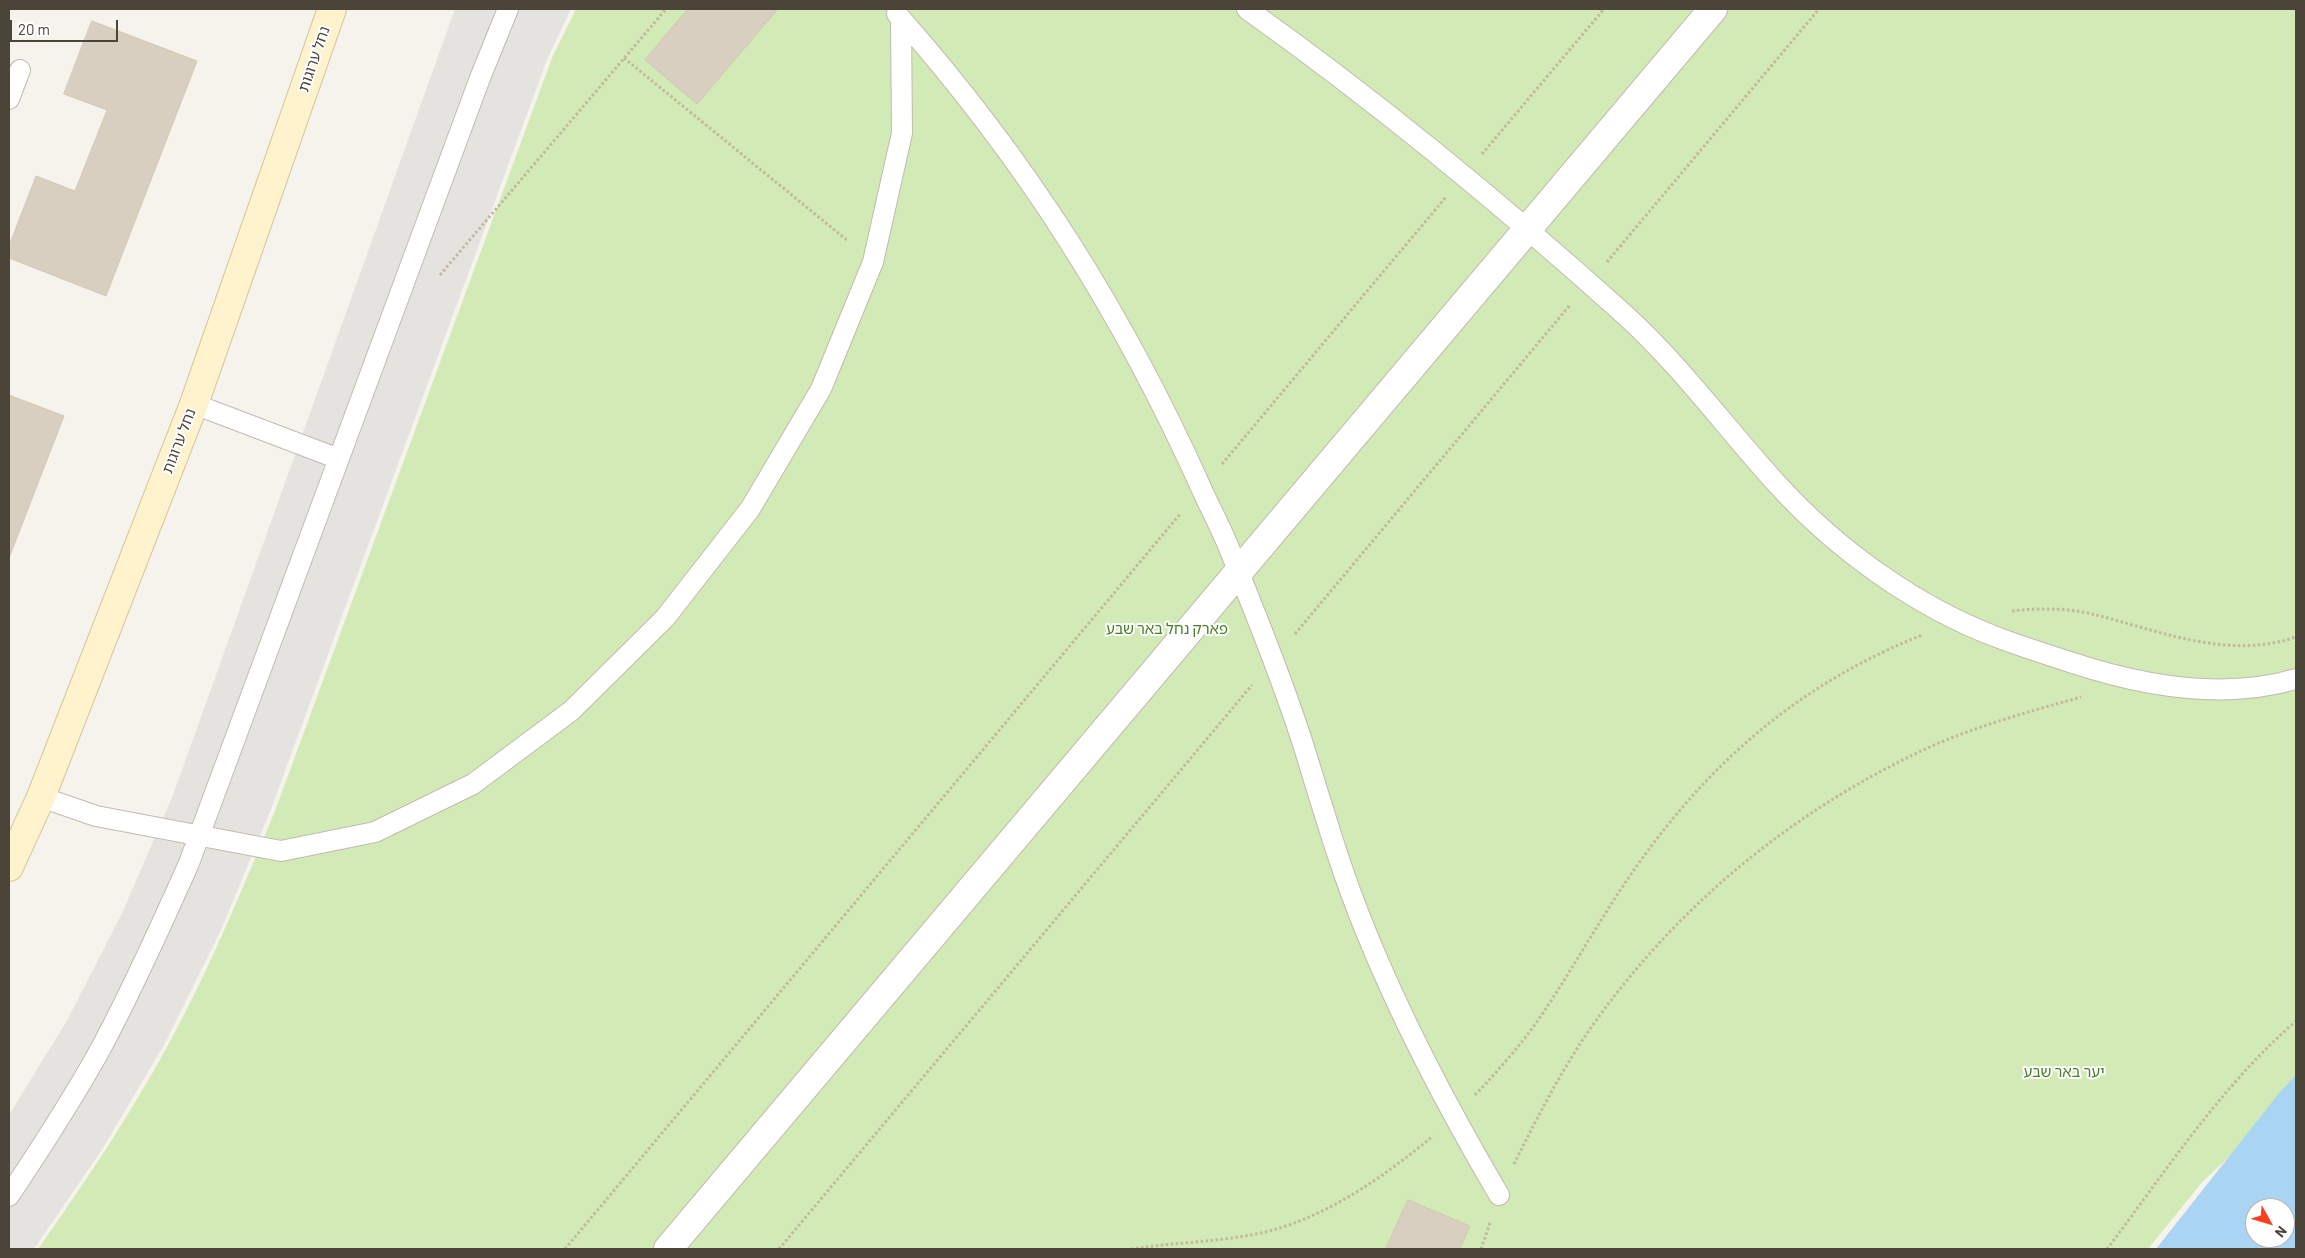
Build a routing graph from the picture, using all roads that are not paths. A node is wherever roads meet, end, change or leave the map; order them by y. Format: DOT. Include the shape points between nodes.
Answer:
graph roads {
  1 [pos="332,9"];
  2 [pos="508,9"];
  3 [pos="1247,9"];
  4 [pos="1713,9"];
  5 [pos="896,14"];
  6 [pos="20,70"];
  7 [pos="9,99"];
  8 [pos="1528,228"];
  9 [pos="194,404"];
  10 [pos="339,459"];
  11 [pos="1239,572"];
  12 [pos="2296,680"];
  13 [pos="41,797"];
  14 [pos="199,837"];
  15 [pos="9,867"];
  16 [pos="1499,1194"];
  17 [pos="9,1196"];
  18 [pos="668,1249"];
  1 -- 9 [label="street, נחל ערוגות"];
  2 -- 10 [label="lane"];
  3 -- 8 [label="lane" via="1313,56"];
  4 -- 8 [label="street"];
  5 -- 11 [label="lane" via="944,68 1018,164 1083,260 1138,356 1187,453"];
  5 -- 14 [label="lane" via="902,133 873,262 821,389 750,509 665,618 571,711 473,784 374,832 281,851"];
  6 -- 7 [label="lane"];
  8 -- 11 [label="street"];
  8 -- 12 [label="lane" via="1626,316 1681,371 1780,487 1833,537 1897,588 1997,638 2127,678 2206,689 2246,688"];
  9 -- 10 [label="lane"];
  9 -- 13 [label="street, נחל ערוגות"];
  10 -- 14 [label="lane"];
  11 -- 16 [label="lane" via="1274,660 1331,838 1366,932 1406,1022"];
  11 -- 18 [label="street"];
  13 -- 14 [label="lane" via="96,816"];
  13 -- 15 [label="street, נחל ערוגות"];
  14 -- 17 [label="lane" via="147,957 100,1049"];
}
